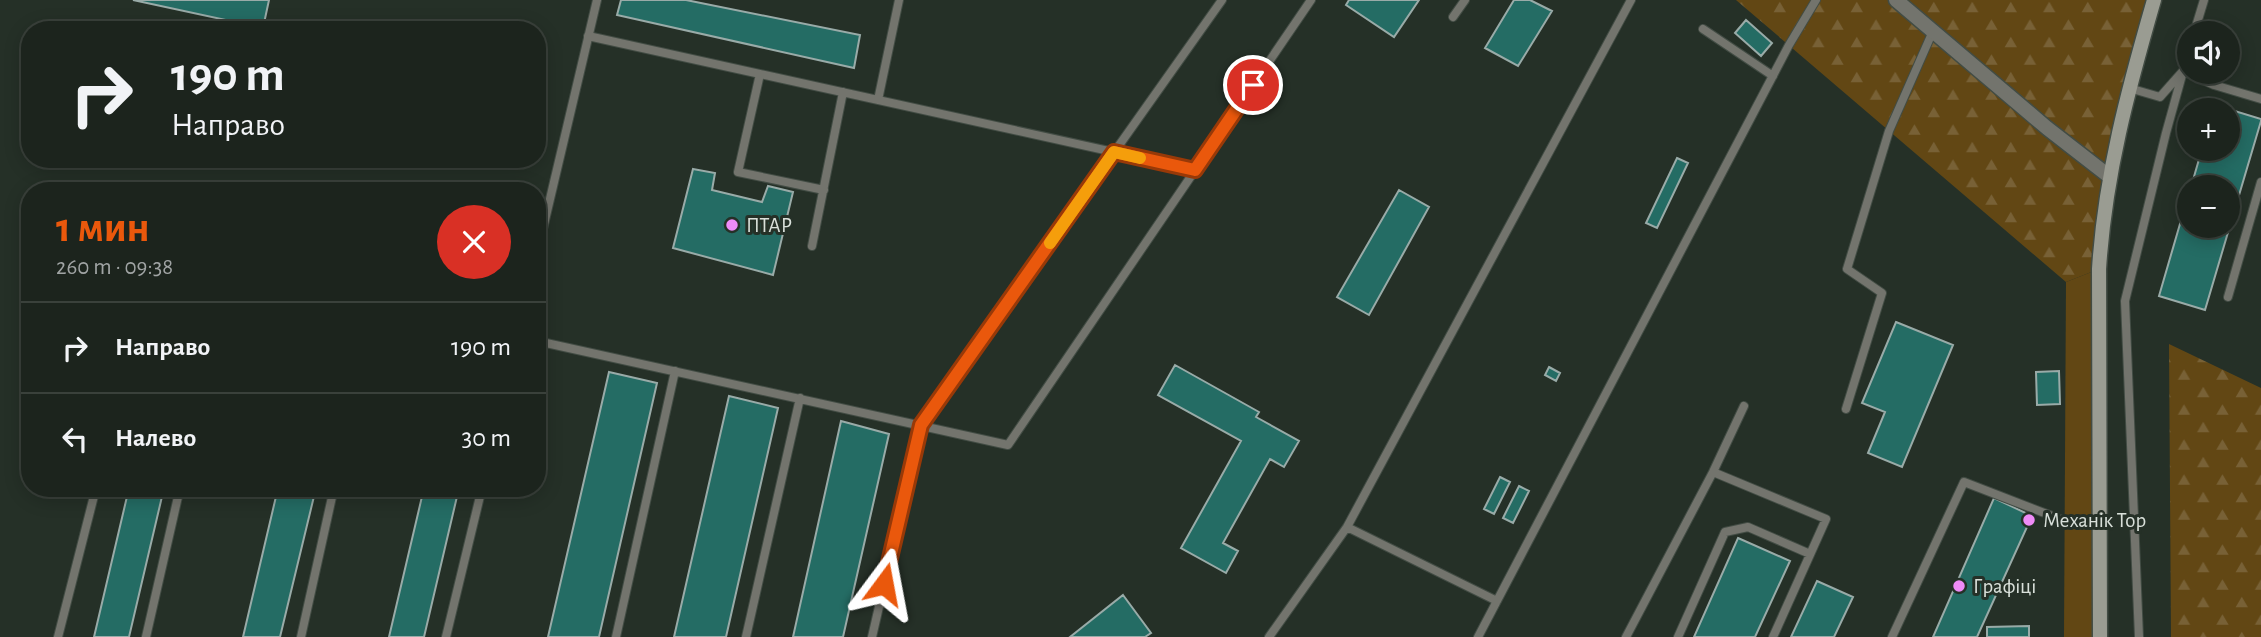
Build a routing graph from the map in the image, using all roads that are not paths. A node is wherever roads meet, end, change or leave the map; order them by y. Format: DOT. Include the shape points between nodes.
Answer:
graph roads {
  1 [pos="597,0"];
  2 [pos="899,0"];
  3 [pos="1222,0"];
  4 [pos="1311,0"];
  5 [pos="1465,0"];
  6 [pos="1631,0"];
  7 [pos="1816,0"];
  8 [pos="1896,0"];
  9 [pos="2154,0"];
  10 [pos="2204,0"];
  11 [pos="1453,18"];
  12 [pos="2198,21"];
  13 [pos="1703,29"];
  14 [pos="1933,31"];
  15 [pos="589,36"];
  16 [pos="760,74"];
  17 [pos="1773,76"];
  18 [pos="2177,78"];
  19 [pos="2180,84"];
  20 [pos="2212,84"];
  21 [pos="2129,88"];
  22 [pos="844,92"];
  23 [pos="878,100"];
  24 [pos="2261,100"];
  25 [pos="1114,152"];
  26 [pos="1195,170"];
  27 [pos="2110,177"];
  28 [pos="2261,182"];
  29 [pos="824,190"];
  30 [pos="546,216"];
  31 [pos="812,246"];
  32 [pos="2228,297"];
  33 [pos="546,343"];
  34 [pos="675,371"];
  35 [pos="800,398"];
  36 [pos="1744,406"];
  37 [pos="1846,409"];
  38 [pos="921,425"];
  39 [pos="1713,472"];
  40 [pos="94,497"];
  41 [pos="178,497"];
  42 [pos="332,497"];
  43 [pos="480,497"];
  44 [pos="2099,521"];
  45 [pos="1347,527"];
  46 [pos="1810,554"];
  47 [pos="1497,601"];
  48 [pos="58,637"];
  49 [pos="146,637"];
  50 [pos="301,637"];
  51 [pos="446,637"];
  52 [pos="616,637"];
  53 [pos="746,637"];
  54 [pos="872,637"];
  55 [pos="1269,637"];
  56 [pos="1478,637"];
  57 [pos="1626,637"];
  58 [pos="1678,637"];
  59 [pos="1773,637"];
  60 [pos="1892,637"];
  61 [pos="2099,637"];
  62 [pos="2138,637"];
  1 -- 15 [label="lane"];
  2 -- 23 [label="lane"];
  3 -- 25 [label="lane"];
  4 -- 26 [label="lane"];
  5 -- 11 [label="lane"];
  6 -- 45 [label="lane"];
  7 -- 17 [label="lane"];
  8 -- 14 [label="street"];
  9 -- 21 [label="main road"];
  10 -- 12 [label="lane"];
  13 -- 17 [label="lane"];
  14 -- 27 [label="street"];
  14 -- 37 [label="lane" via="1889,131 1847,269 1882,293"];
  15 -- 16 [label="lane"];
  15 -- 30 [label="lane"];
  16 -- 22 [label="lane"];
  16 -- 29 [label="lane" via="738,172"];
  17 -- 47 [label="lane"];
  18 -- 21 [label="lane" via="2160,97"];
  19 -- 62 [label="lane" via="2125,301"];
  20 -- 24 [label="lane"];
  21 -- 27 [label="main road"];
  22 -- 23 [label="lane"];
  22 -- 29 [label="lane"];
  23 -- 25 [label="lane"];
  25 -- 26 [label="lane"];
  25 -- 38 [label="lane"];
  26 -- 38 [label="lane" via="1009,445"];
  27 -- 44 [label="main road" via="2099,269"];
  28 -- 32 [label="lane"];
  29 -- 31 [label="lane"];
  33 -- 34 [label="lane"];
  34 -- 35 [label="lane"];
  34 -- 52 [label="lane"];
  35 -- 38 [label="lane"];
  35 -- 53 [label="lane"];
  36 -- 39 [label="lane"];
  38 -- 54 [label="lane"];
  39 -- 46 [label="lane" via="1826,519"];
  39 -- 57 [label="lane"];
  40 -- 48 [label="lane"];
  41 -- 49 [label="lane"];
  42 -- 50 [label="lane"];
  43 -- 51 [label="lane"];
  44 -- 60 [label="lane" via="2065,521 1964,482"];
  44 -- 61 [label="main road"];
  45 -- 47 [label="lane"];
  45 -- 55 [label="lane"];
  46 -- 58 [label="lane" via="1748,527 1725,532"];
  46 -- 59 [label="lane"];
  47 -- 56 [label="lane"];
}
